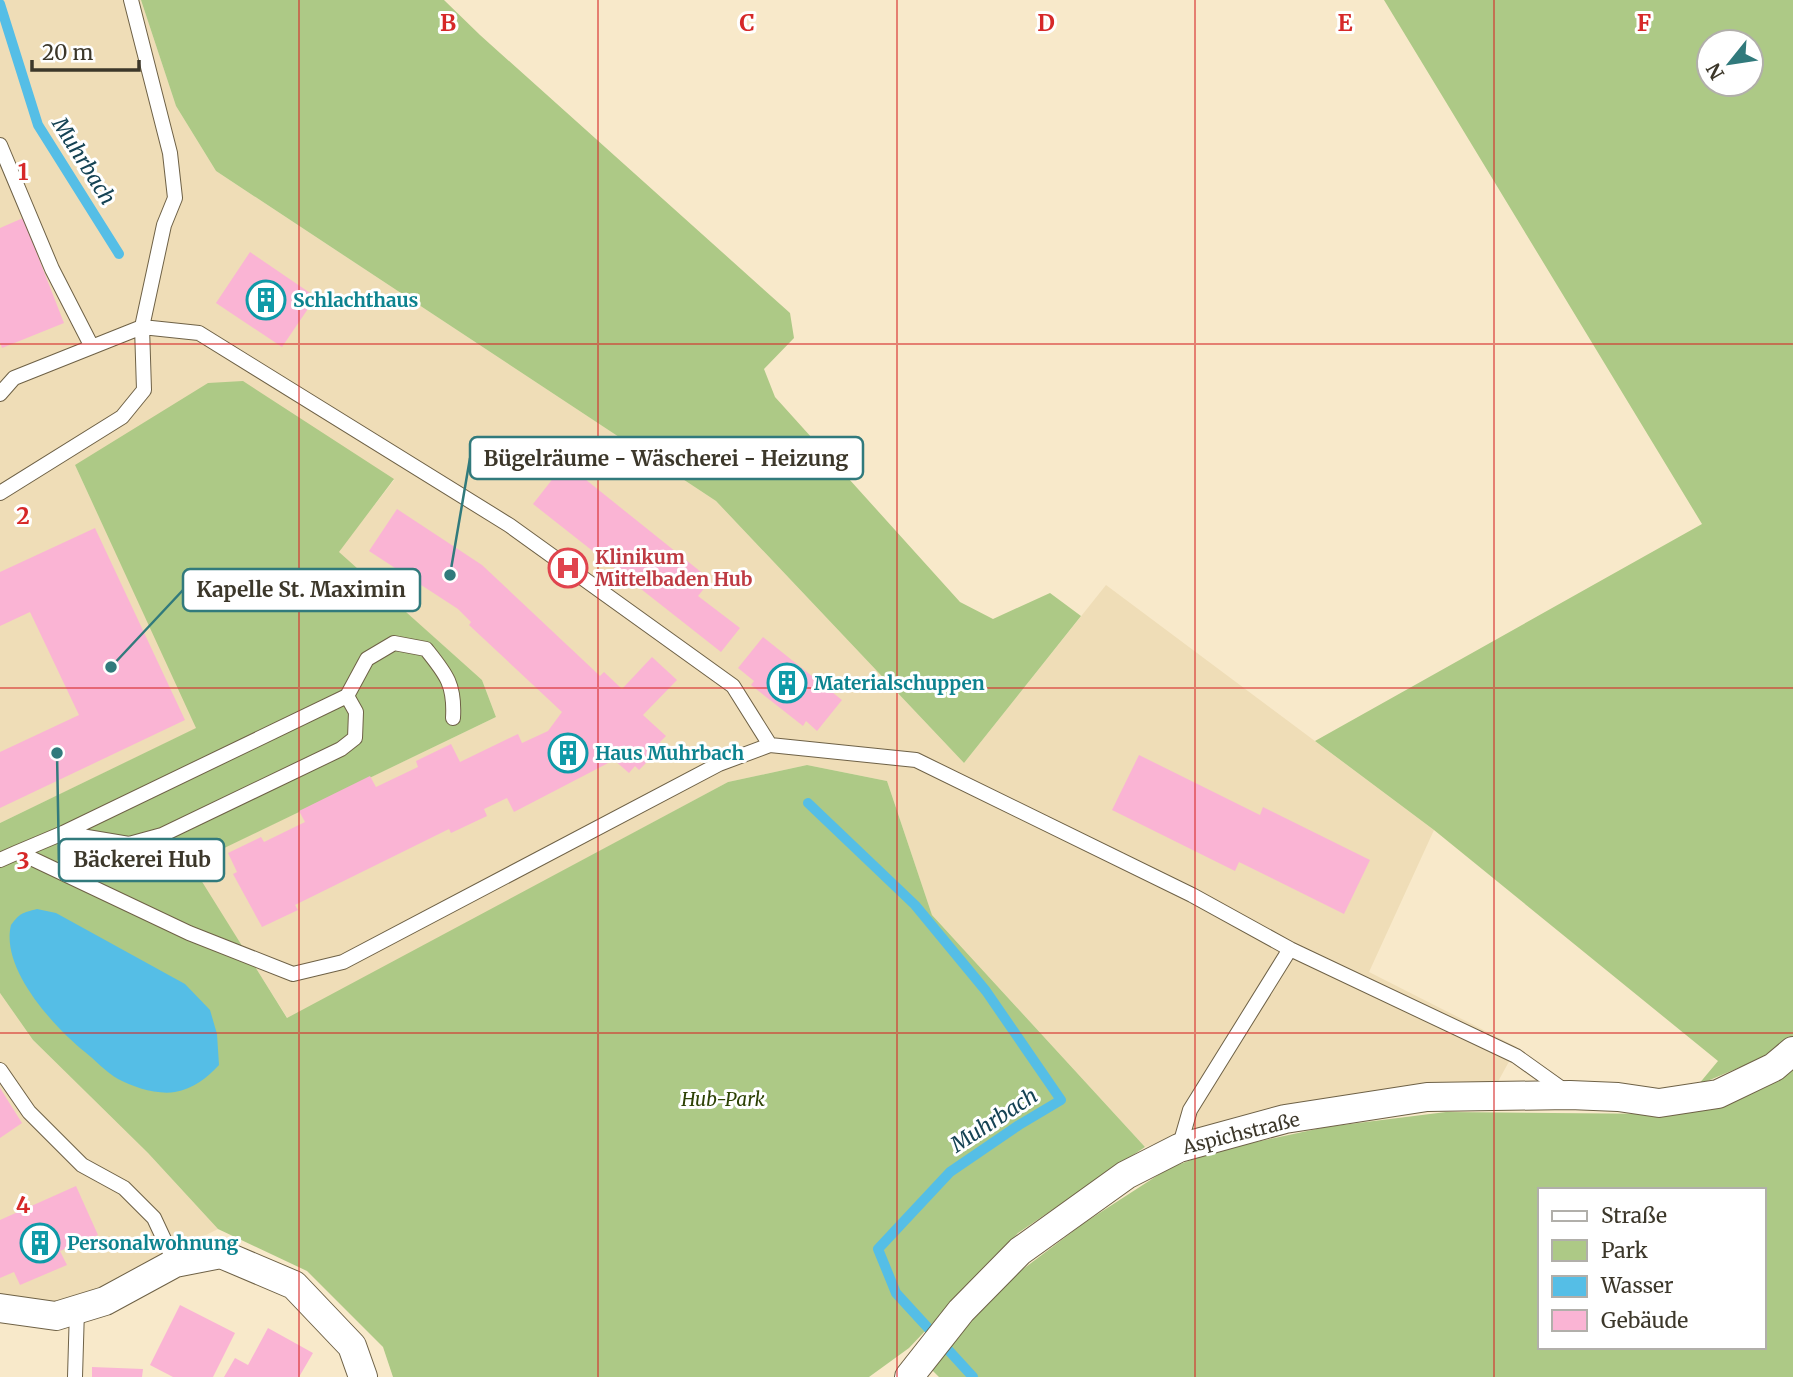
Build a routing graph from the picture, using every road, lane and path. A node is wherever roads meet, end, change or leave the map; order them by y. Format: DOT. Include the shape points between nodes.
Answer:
graph roads {
  1 [pos="131,0"];
  2 [pos="0,145"];
  3 [pos="142,327"];
  4 [pos="92,347"];
  5 [pos="0,394"];
  6 [pos="0,493"];
  7 [pos="347,696"];
  8 [pos="453,718"];
  9 [pos="770,745"];
  10 [pos="63,833"];
  11 [pos="18,852"];
  12 [pos="0,860"];
  13 [pos="1290,949"];
  14 [pos="1793,1051"];
  15 [pos="0,1070"];
  16 [pos="1570,1094"];
  17 [pos="1179,1148"];
  18 [pos="175,1264"];
  19 [pos="0,1308"];
  20 [pos="77,1309"];
  21 [pos="916,1369"];
  22 [pos="75,1377"];
  23 [pos="363,1377"];
  1 -- 3 [label="lane" via="170,153 175,198 164,225"];
  2 -- 4 [label="lane" via="52,270"];
  3 -- 4 [label="lane"];
  3 -- 6 [label="lane" via="144,390 122,417"];
  3 -- 9 [label="lane" via="200,333 509,525 733,686"];
  4 -- 5 [label="lane" via="14,378"];
  7 -- 8 [label="lane" via="367,659 394,643 426,649 454,695"];
  7 -- 10 [label="lane"];
  7 -- 10 [label="lane" via="356,712 355,738 330,755 162,835 129,844"];
  9 -- 11 [label="lane" via="719,764 344,962 293,974 188,933"];
  9 -- 13 [label="lane" via="916,761 1192,895"];
  10 -- 11 [label="lane"];
  11 -- 12 [label="lane"];
  13 -- 16 [label="lane" via="1516,1056"];
  13 -- 17 [label="lane" via="1190,1110"];
  14 -- 16 [label="street, Aspichstraße" via="1774,1067 1718,1094 1659,1103"];
  15 -- 18 [label="lane" via="29,1112 82,1165 124,1188 154,1217"];
  16 -- 17 [label="street, Aspichstraße" via="1427,1097 1285,1119"];
  17 -- 21 [label="street, Aspichstraße" via="1126,1175 1020,1251 961,1311"];
  18 -- 20 [label="street" via="105,1301"];
  18 -- 23 [label="street" via="221,1254 294,1285 352,1346"];
  19 -- 20 [label="street" via="56,1316"];
  20 -- 22 [label="lane"];
}
